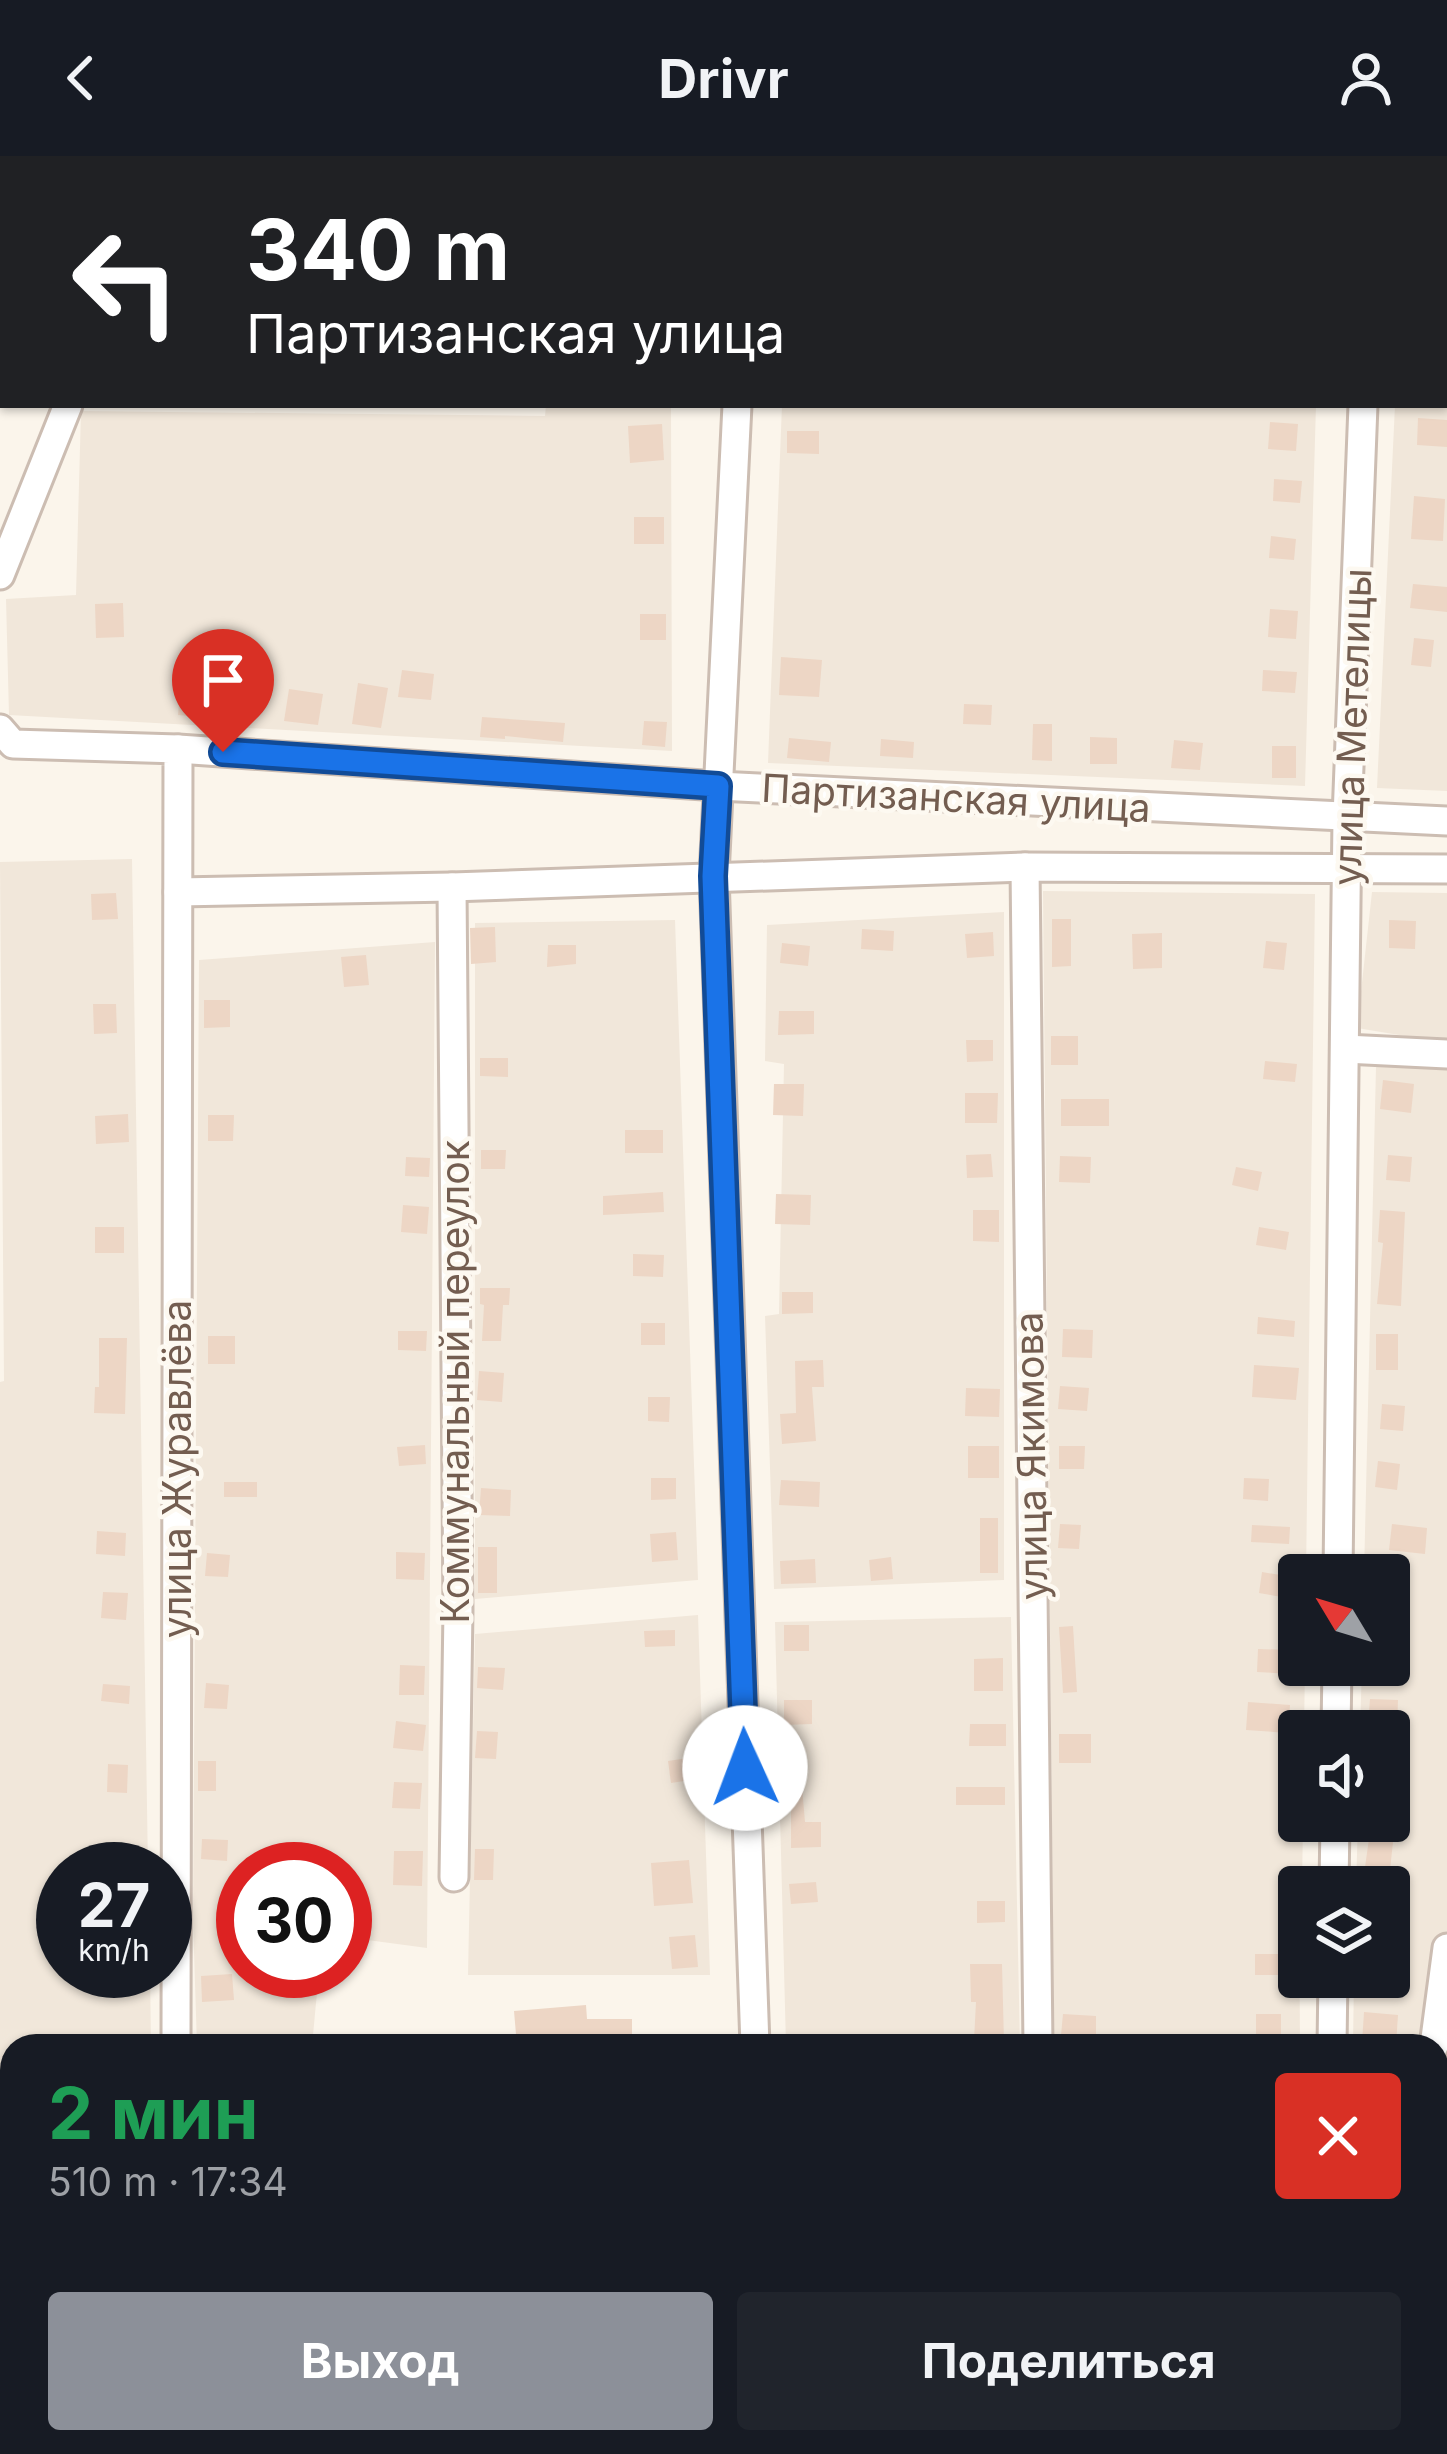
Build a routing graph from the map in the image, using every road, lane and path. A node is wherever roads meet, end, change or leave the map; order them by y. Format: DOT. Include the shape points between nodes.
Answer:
graph roads {
  1 [pos="67,408"];
  2 [pos="736,408"];
  3 [pos="1363,408"];
  4 [pos="0,575"];
  5 [pos="0,729"];
  6 [pos="178,749"];
  7 [pos="718,786"];
  8 [pos="1347,818"];
  9 [pos="1447,821"];
  10 [pos="1024,867"];
  11 [pos="1347,868"];
  12 [pos="1447,869"];
  13 [pos="713,876"];
  14 [pos="452,887"];
  15 [pos="178,892"];
  16 [pos="1345,1048"];
  17 [pos="1447,1054"];
  18 [pos="1338,1554"];
  19 [pos="454,1877"];
  20 [pos="1447,1948"];
  21 [pos="1333,1998"];
  22 [pos="176,2034"];
  23 [pos="755,2034"];
  24 [pos="1038,2034"];
  25 [pos="1332,2034"];
  26 [pos="1436,2034"];
  1 -- 4 [label="street"];
  2 -- 7 [label="street"];
  3 -- 8 [label="street, улица Метелицы"];
  5 -- 6 [label="street, Партизанская улица" via="13,744"];
  6 -- 7 [label="street, Партизанская улица"];
  6 -- 15 [label="street, улица Журавлёва"];
  7 -- 8 [label="street, Партизанская улица"];
  7 -- 13 [label="street"];
  8 -- 9 [label="street, Партизанская улица"];
  8 -- 11 [label="street, улица Метелицы"];
  10 -- 11 [label="street, Партизанская улица"];
  10 -- 13 [label="street, Партизанская улица"];
  10 -- 24 [label="street, улица Якимова"];
  11 -- 12 [label="street, Партизанская улица"];
  11 -- 16 [label="street, улица Метелицы"];
  13 -- 14 [label="street, Партизанская улица"];
  13 -- 23 [label="street"];
  14 -- 15 [label="street, Партизанская улица"];
  14 -- 19 [label="street, Коммунальный переулок"];
  15 -- 22 [label="street, улица Журавлёва"];
  16 -- 17 [label="street"];
  16 -- 18 [label="street, улица Метелицы"];
  20 -- 26 [label="street"];
  21 -- 25 [label="street"];
}
